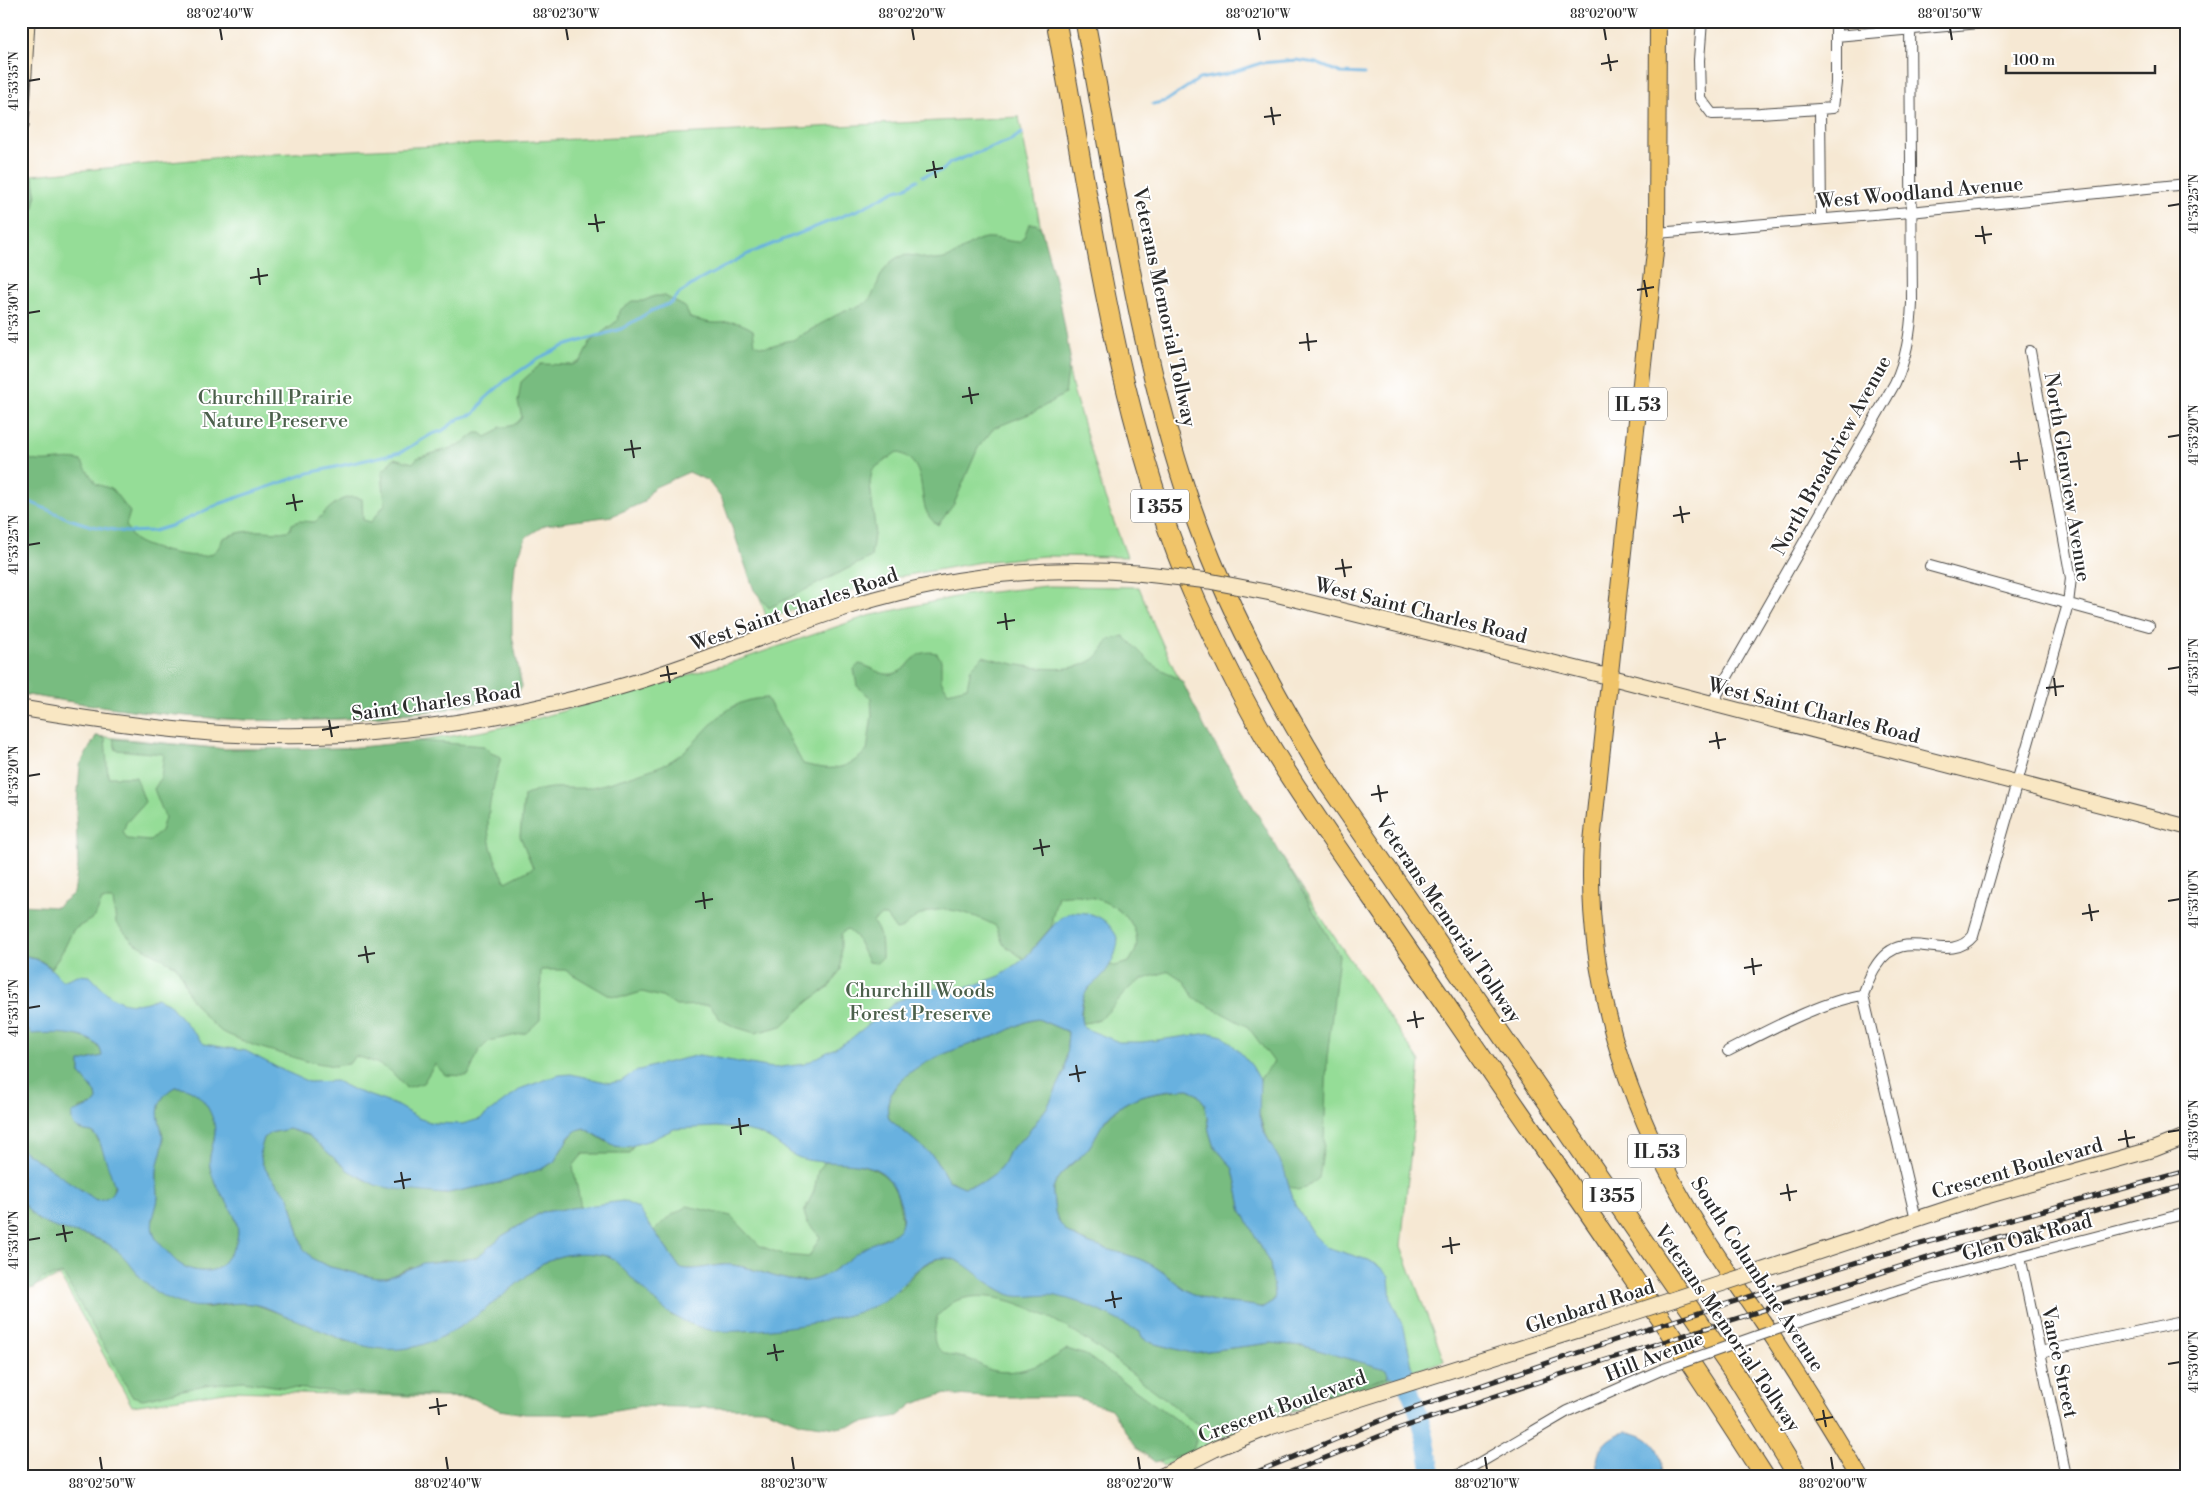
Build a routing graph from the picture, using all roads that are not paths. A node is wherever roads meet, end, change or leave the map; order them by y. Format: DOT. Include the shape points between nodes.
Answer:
graph roads {
  1 [pos="26,21"];
  2 [pos="1056,21"];
  3 [pos="1085,21"];
  4 [pos="1658,21"];
  5 [pos="1702,21"];
  6 [pos="1836,21"];
  7 [pos="2002,21"];
  8 [pos="1910,26"];
  9 [pos="1836,36"];
  10 [pos="1820,109"];
  11 [pos="21,125"];
  12 [pos="2187,184"];
  13 [pos="1910,212"];
  14 [pos="1821,219"];
  15 [pos="1656,233"];
  16 [pos="2030,351"];
  17 [pos="1930,566"];
  18 [pos="2068,604"];
  19 [pos="2150,626"];
  20 [pos="1610,677"];
  21 [pos="644,680"];
  22 [pos="1711,705"];
  23 [pos="21,708"];
  24 [pos="2017,782"];
  25 [pos="2187,827"];
  26 [pos="1864,994"];
  27 [pos="1728,1051"];
  28 [pos="2187,1136"];
  29 [pos="2187,1213"];
  30 [pos="1916,1219"];
  31 [pos="2020,1256"];
  32 [pos="1877,1298"];
  33 [pos="2187,1321"];
  34 [pos="2040,1352"];
  35 [pos="1417,1380"];
  36 [pos="1162,1476"];
  37 [pos="1457,1476"];
  38 [pos="1764,1476"];
  39 [pos="1798,1476"];
  40 [pos="1859,1476"];
  41 [pos="2066,1476"];
  1 -- 11 [label="main road"];
  2 -- 38 [label="highway, I 355" via="1134,421 1164,516 1198,605 1247,705 1307,804 1639,1287"];
  3 -- 39 [label="highway, Veterans Memorial Tollway / I 355" via="1160,406 1191,506 1232,608 1290,719 1330,786 1726,1361"];
  4 -- 15 [label="main road, IL 53"];
  5 -- 10 [label="street" via="1700,98 1712,114"];
  6 -- 9 [label="street"];
  7 -- 8 [label="street"];
  8 -- 9 [label="street"];
  8 -- 13 [label="street, North Broadview Avenue"];
  9 -- 10 [label="street" via="1836,83 1832,108"];
  10 -- 14 [label="street"];
  12 -- 13 [label="street, West Woodland Avenue"];
  13 -- 14 [label="street, West Woodland Avenue"];
  13 -- 22 [label="street, North Broadview Avenue" via="1911,322 1900,372"];
  14 -- 15 [label="street, West Woodland Avenue"];
  15 -- 20 [label="main road, IL 53"];
  16 -- 18 [label="street, North Glenview Avenue" via="2071,578"];
  17 -- 18 [label="street"];
  18 -- 19 [label="street"];
  18 -- 24 [label="street, North Glenview Avenue"];
  20 -- 21 [label="main road, West Saint Charles Road, bridge" via="1271,593 1209,581 1137,573 1067,571 960,580 910,590 848,608"];
  20 -- 22 [label="main road, West Saint Charles Road"];
  20 -- 40 [label="main road, South Columbine Avenue / IL 53" via="1590,888 1598,970 1618,1054 1653,1142 1690,1211 1824,1416"];
  21 -- 23 [label="main road, Saint Charles Road" via="541,707 460,722 314,735 249,735 164,728"];
  22 -- 24 [label="main road, West Saint Charles Road"];
  24 -- 25 [label="main road, West Saint Charles Road"];
  24 -- 26 [label="street, North Glenview Avenue" via="1973,936 1967,943 1952,949 1911,944 1892,951 1876,965"];
  26 -- 27 [label="street" via="1826,1005"];
  26 -- 30 [label="street"];
  28 -- 30 [label="main road, Crescent Boulevard" via="2154,1149"];
  29 -- 31 [label="street, Glen Oak Road"];
  30 -- 35 [label="main road, Glenbard Road, bridge"];
  31 -- 32 [label="street, Glen Oak Road"];
  31 -- 34 [label="street, Vance Street"];
  32 -- 37 [label="street, Hill Avenue, bridge" via="1782,1327 1661,1370 1568,1411"];
  33 -- 34 [label="street"];
  34 -- 41 [label="street, Vance Street"];
  35 -- 36 [label="main road, Crescent Boulevard" via="1270,1427"];
}
